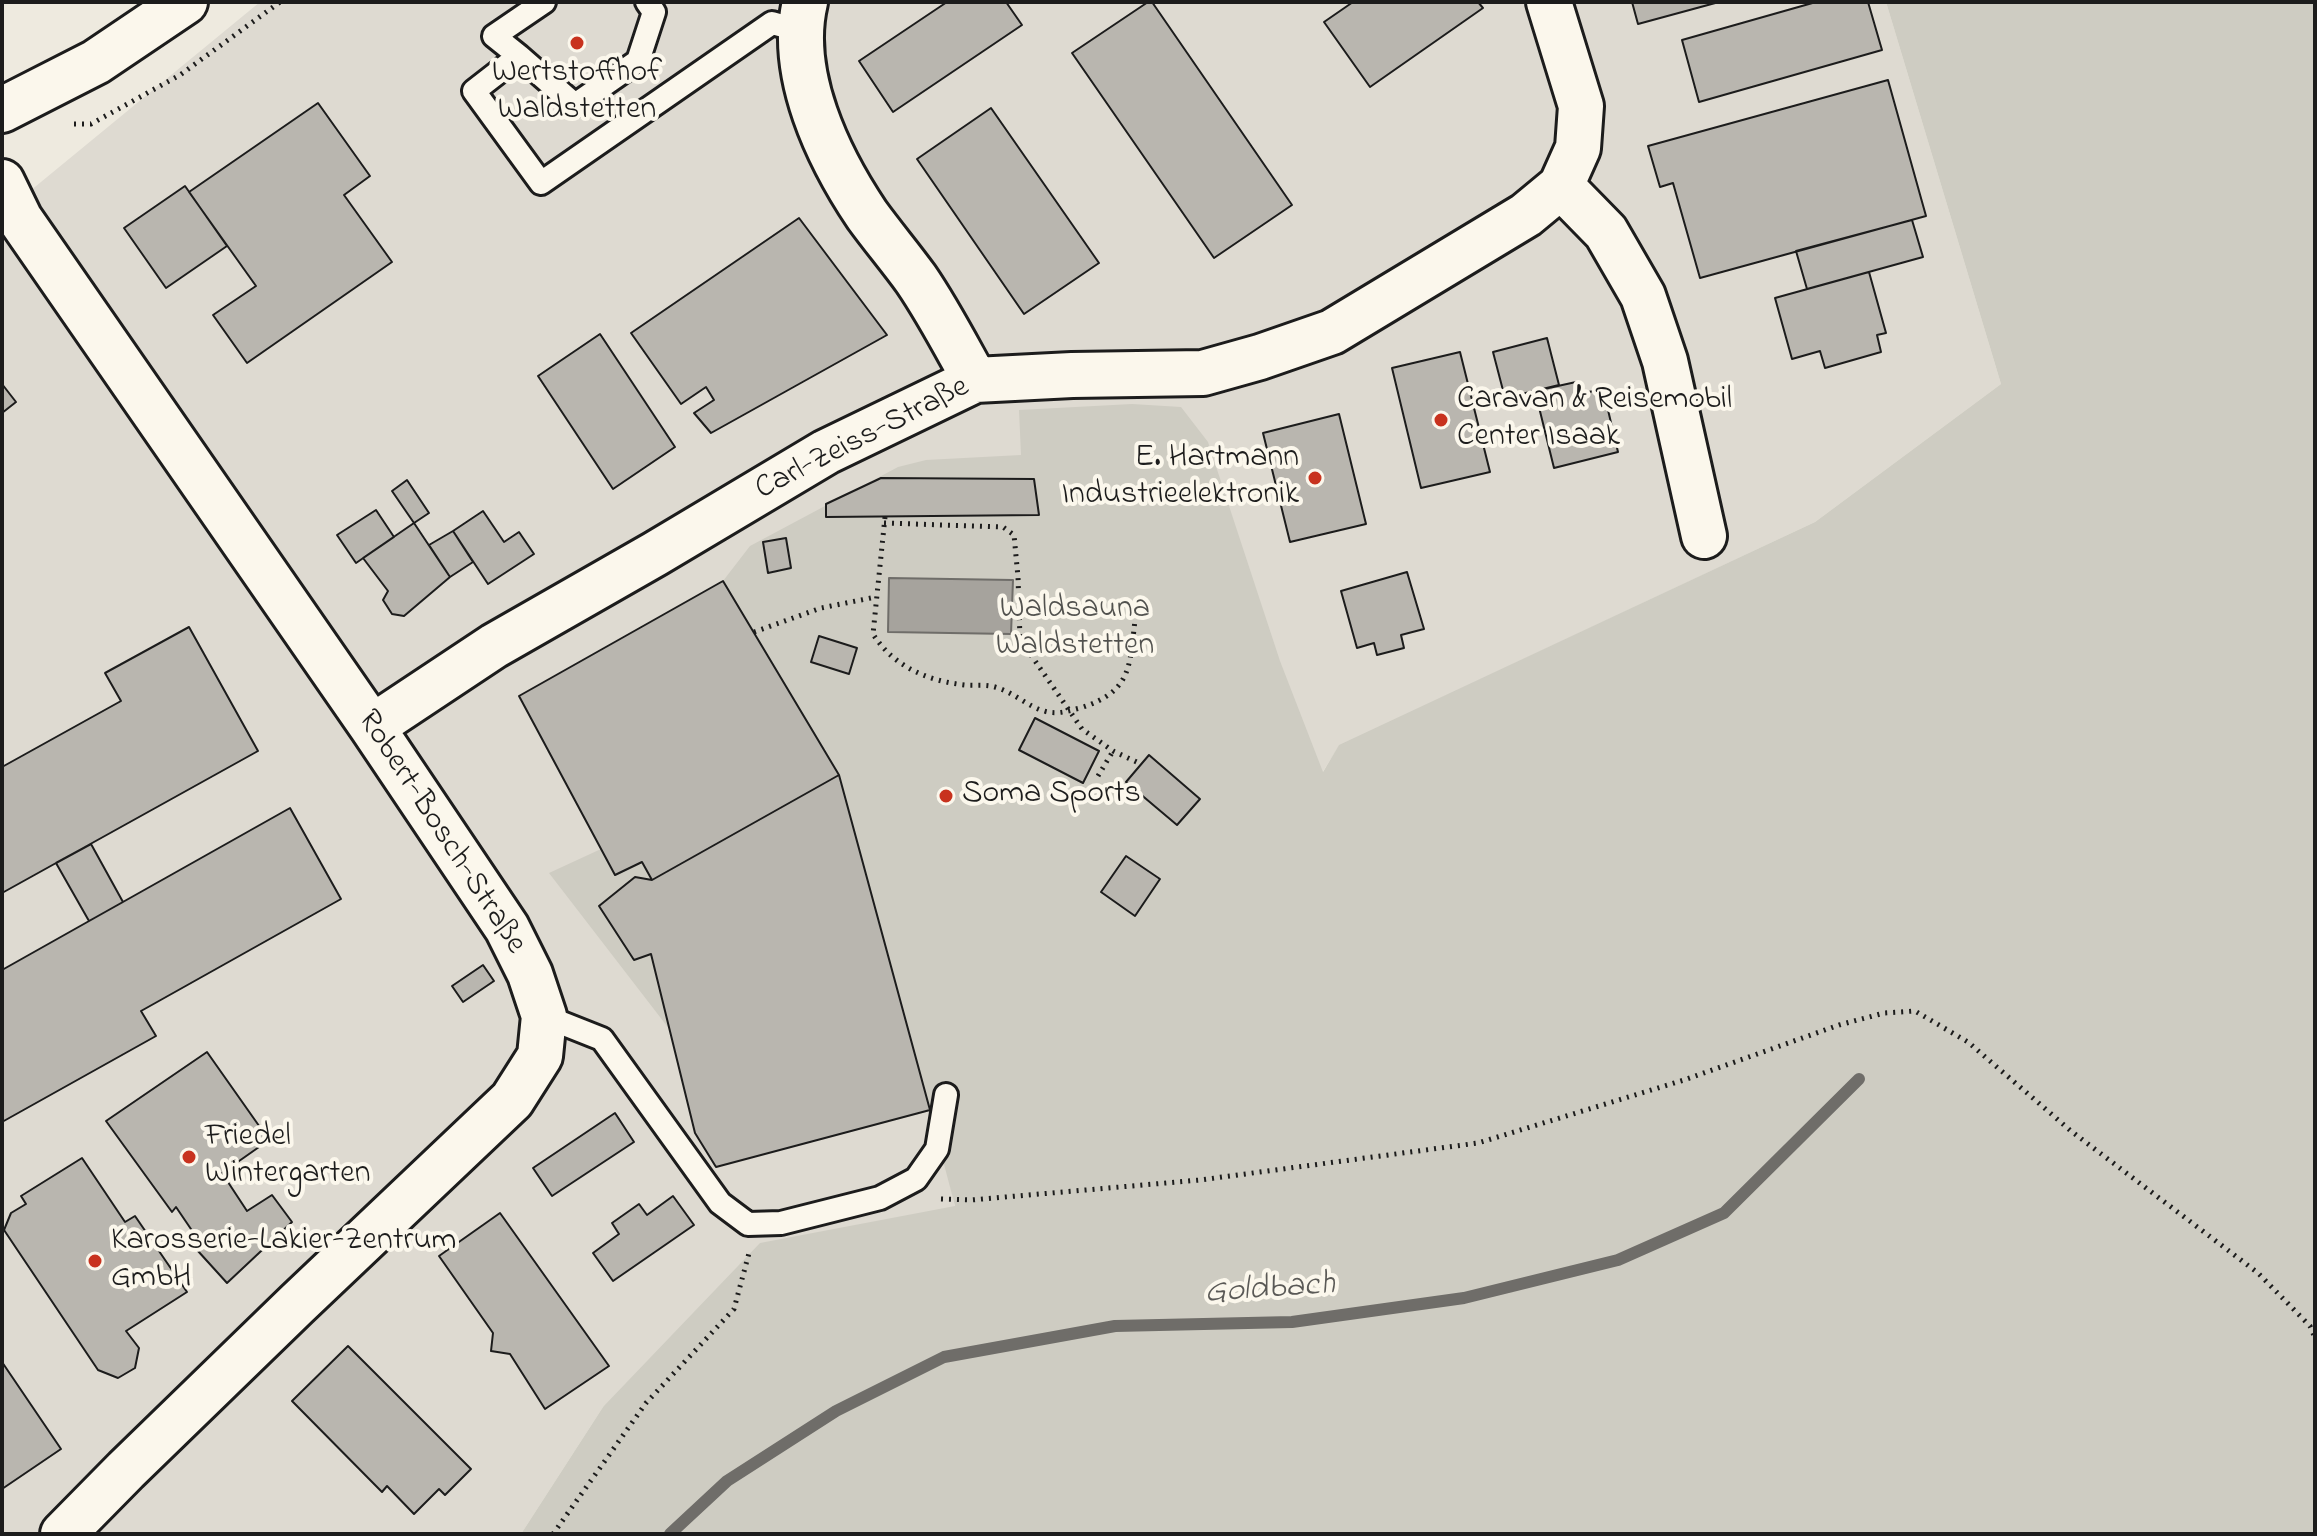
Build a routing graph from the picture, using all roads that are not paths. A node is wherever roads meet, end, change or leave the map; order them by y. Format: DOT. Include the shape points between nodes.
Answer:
graph roads {
  1 [pos="185,2"];
  2 [pos="544,2"];
  3 [pos="647,2"];
  4 [pos="1549,2"];
  5 [pos="803,16"];
  6 [pos="519,56"];
  7 [pos="2,110"];
  8 [pos="1561,186"];
  9 [pos="8,211"];
  10 [pos="975,380"];
  11 [pos="1704,536"];
  12 [pos="372,727"];
  13 [pos="544,1016"];
  14 [pos="946,1095"];
  15 [pos="63,1534"];
  1 -- 7 [label="street" via="96,62"];
  2 -- 6 [label="lane" via="494,36"];
  3 -- 6 [label="lane" via="654,12 638,61 575,105"];
  4 -- 8 [label="street, Carl-Zeiss-Straße" via="1581,106 1578,148"];
  5 -- 6 [label="lane" via="772,23 541,183 474,91"];
  5 -- 10 [label="street" via="811,108 836,162 916,279"];
  8 -- 10 [label="street, Carl-Zeiss-Straße" via="1526,215 1332,332 1260,357 1203,373"];
  8 -- 11 [label="street" via="1606,232 1643,296 1665,361"];
  9 -- 12 [label="street, Robert-Bosch-Straße"];
  10 -- 12 [label="street, Carl-Zeiss-Straße" via="826,452 494,646"];
  12 -- 13 [label="street, Robert-Bosch-Straße" via="507,928"];
  13 -- 14 [label="lane" via="602,1039 720,1203 748,1224 781,1223 880,1198 916,1179 937,1149"];
  13 -- 15 [label="street, Robert-Bosch-Straße" via="540,1056 512,1100"];
}
